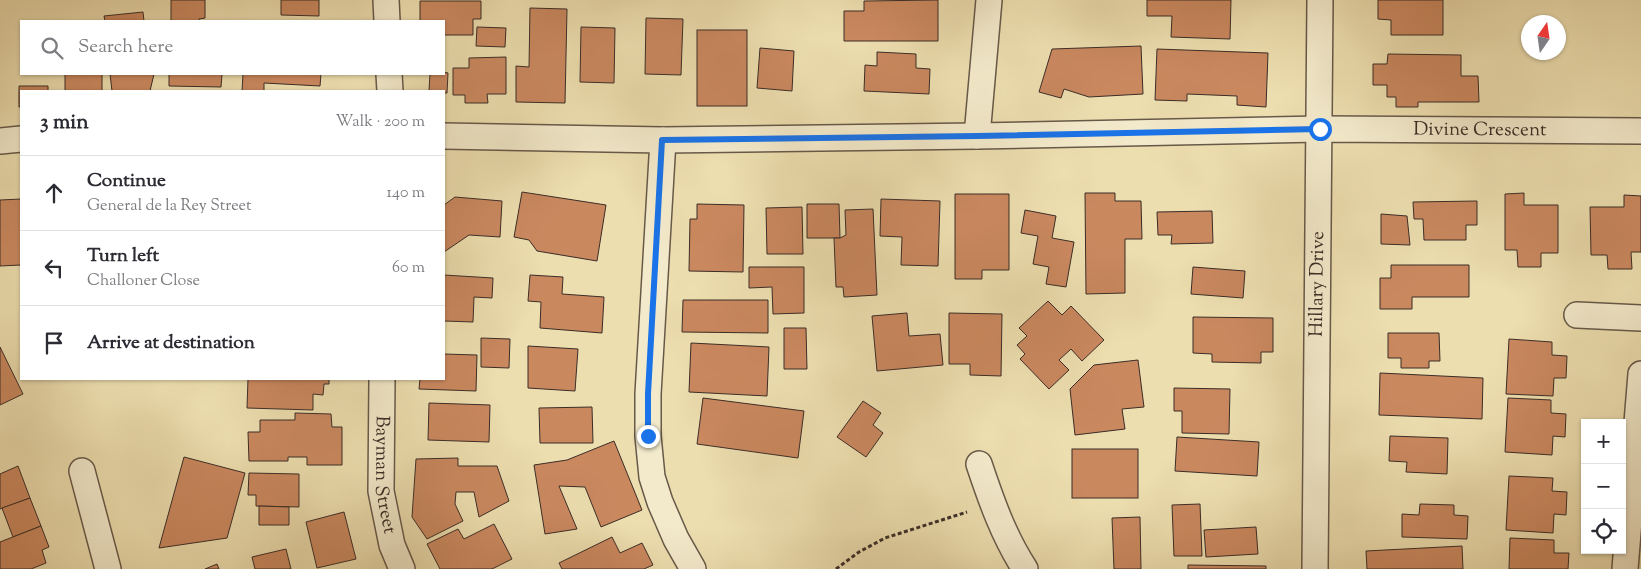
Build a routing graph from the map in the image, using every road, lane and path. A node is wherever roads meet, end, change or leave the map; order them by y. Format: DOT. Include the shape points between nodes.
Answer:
graph roads {
  1 [pos="386,0"];
  2 [pos="989,0"];
  3 [pos="1320,0"];
  4 [pos="387,20"];
  5 [pos="390,75"];
  6 [pos="390,90"];
  7 [pos="1320,129"];
  8 [pos="1641,131"];
  9 [pos="445,136"];
  10 [pos="977,136"];
  11 [pos="20,139"];
  12 [pos="662,140"];
  13 [pos="0,141"];
  14 [pos="1577,315"];
  15 [pos="1641,318"];
  16 [pos="1641,374"];
  17 [pos="382,380"];
  18 [pos="979,464"];
  19 [pos="82,471"];
  20 [pos="993,504"];
  21 [pos="108,569"];
  22 [pos="402,569"];
  23 [pos="693,569"];
  24 [pos="836,569"];
  25 [pos="1025,569"];
  26 [pos="1315,569"];
  27 [pos="1625,569"];
  1 -- 4 [label="street"];
  2 -- 10 [label="street"];
  3 -- 7 [label="street, Hillary Drive"];
  5 -- 6 [label="street"];
  7 -- 8 [label="street, Divine Crescent"];
  7 -- 10 [label="street, Divine Crescent"];
  7 -- 26 [label="street, Hillary Drive"];
  9 -- 12 [label="street, Divine Crescent"];
  10 -- 12 [label="street, Divine Crescent"];
  11 -- 13 [label="street"];
  12 -- 23 [label="street" via="648,436 652,477 660,502"];
  14 -- 15 [label="street"];
  16 -- 27 [label="street"];
  17 -- 22 [label="street, Bayman Street" via="381,491 392,544"];
  18 -- 20 [label="street"];
  19 -- 21 [label="street"];
  20 -- 24 [label="path" via="885,538"];
  20 -- 25 [label="street" via="1010,545"];
}
